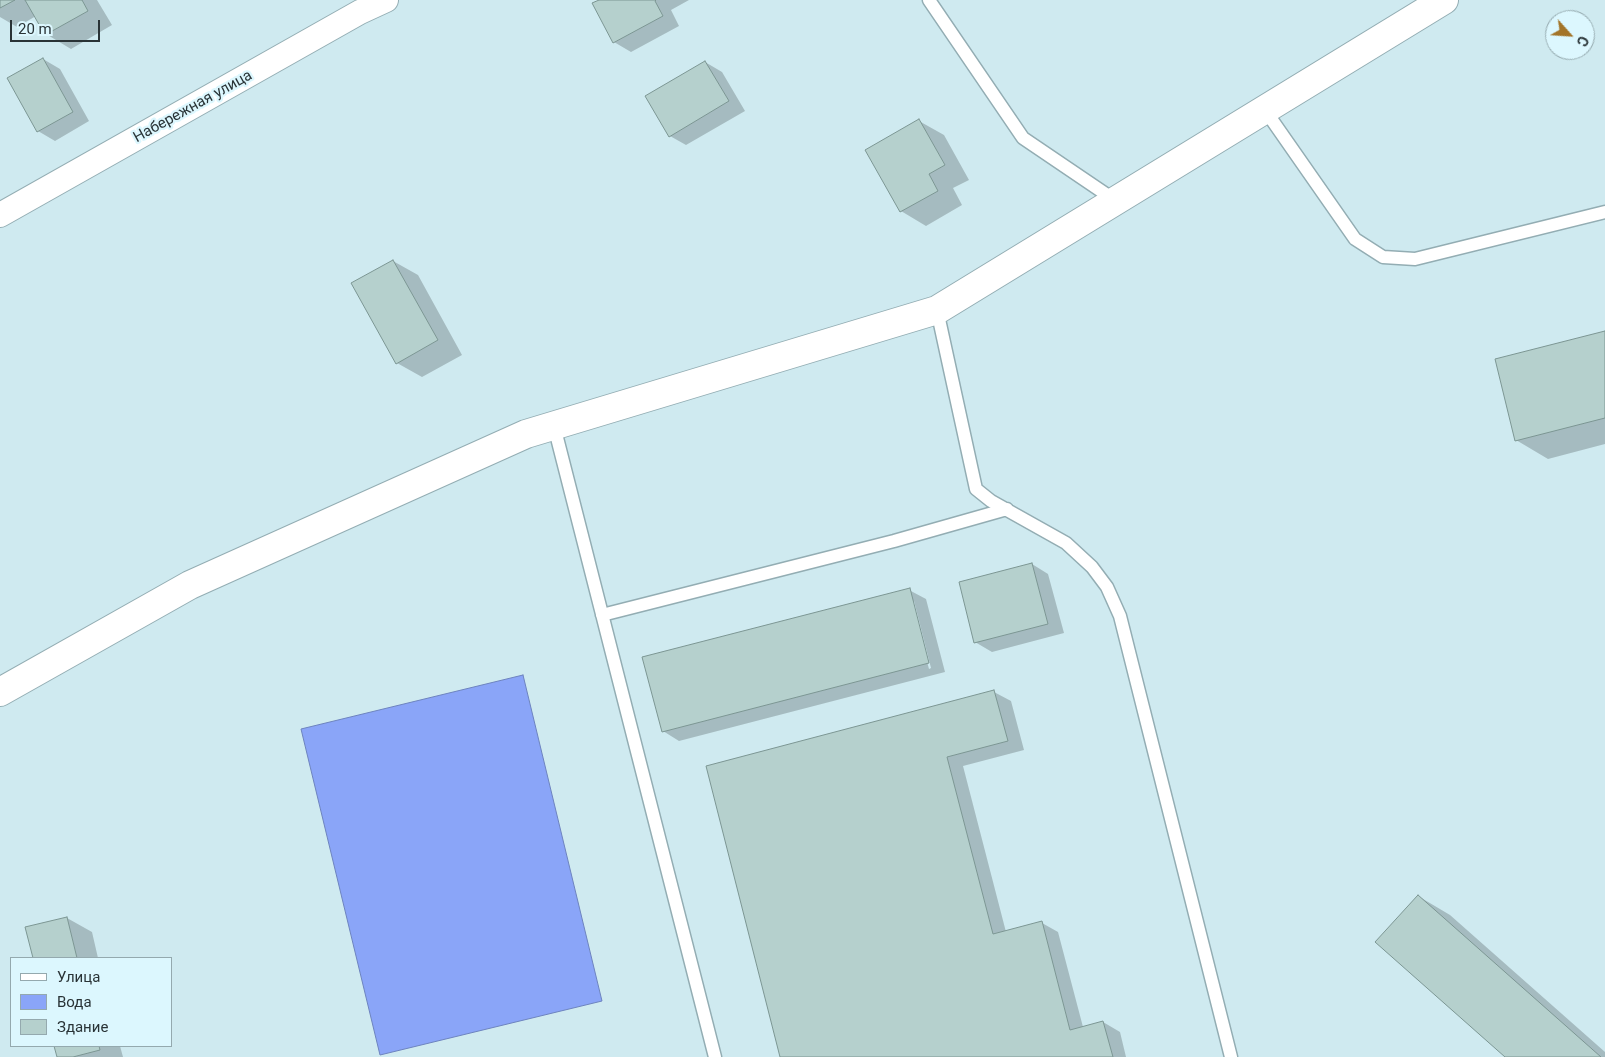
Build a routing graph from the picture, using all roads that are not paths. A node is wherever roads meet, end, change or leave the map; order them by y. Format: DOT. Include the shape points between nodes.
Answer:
graph roads {
  1 [pos="386,0"];
  2 [pos="929,0"];
  3 [pos="1444,0"];
  4 [pos="1265,110"];
  5 [pos="1116,201"];
  6 [pos="1605,212"];
  7 [pos="0,215"];
  8 [pos="937,310"];
  9 [pos="554,426"];
  10 [pos="1007,510"];
  11 [pos="602,615"];
  12 [pos="0,692"];
  13 [pos="715,1057"];
  14 [pos="1231,1057"];
  1 -- 7 [label="street, Набережная улица"];
  2 -- 5 [label="lane" via="1023,138"];
  3 -- 4 [label="street"];
  4 -- 5 [label="street"];
  4 -- 6 [label="lane" via="1355,239 1383,257 1415,259"];
  5 -- 8 [label="street"];
  8 -- 9 [label="street"];
  8 -- 10 [label="lane" via="976,489"];
  9 -- 11 [label="lane"];
  9 -- 12 [label="street" via="526,434 190,585"];
  10 -- 11 [label="lane"];
  10 -- 14 [label="lane" via="1066,543 1092,567 1107,587 1120,616"];
  11 -- 13 [label="lane"];
}
